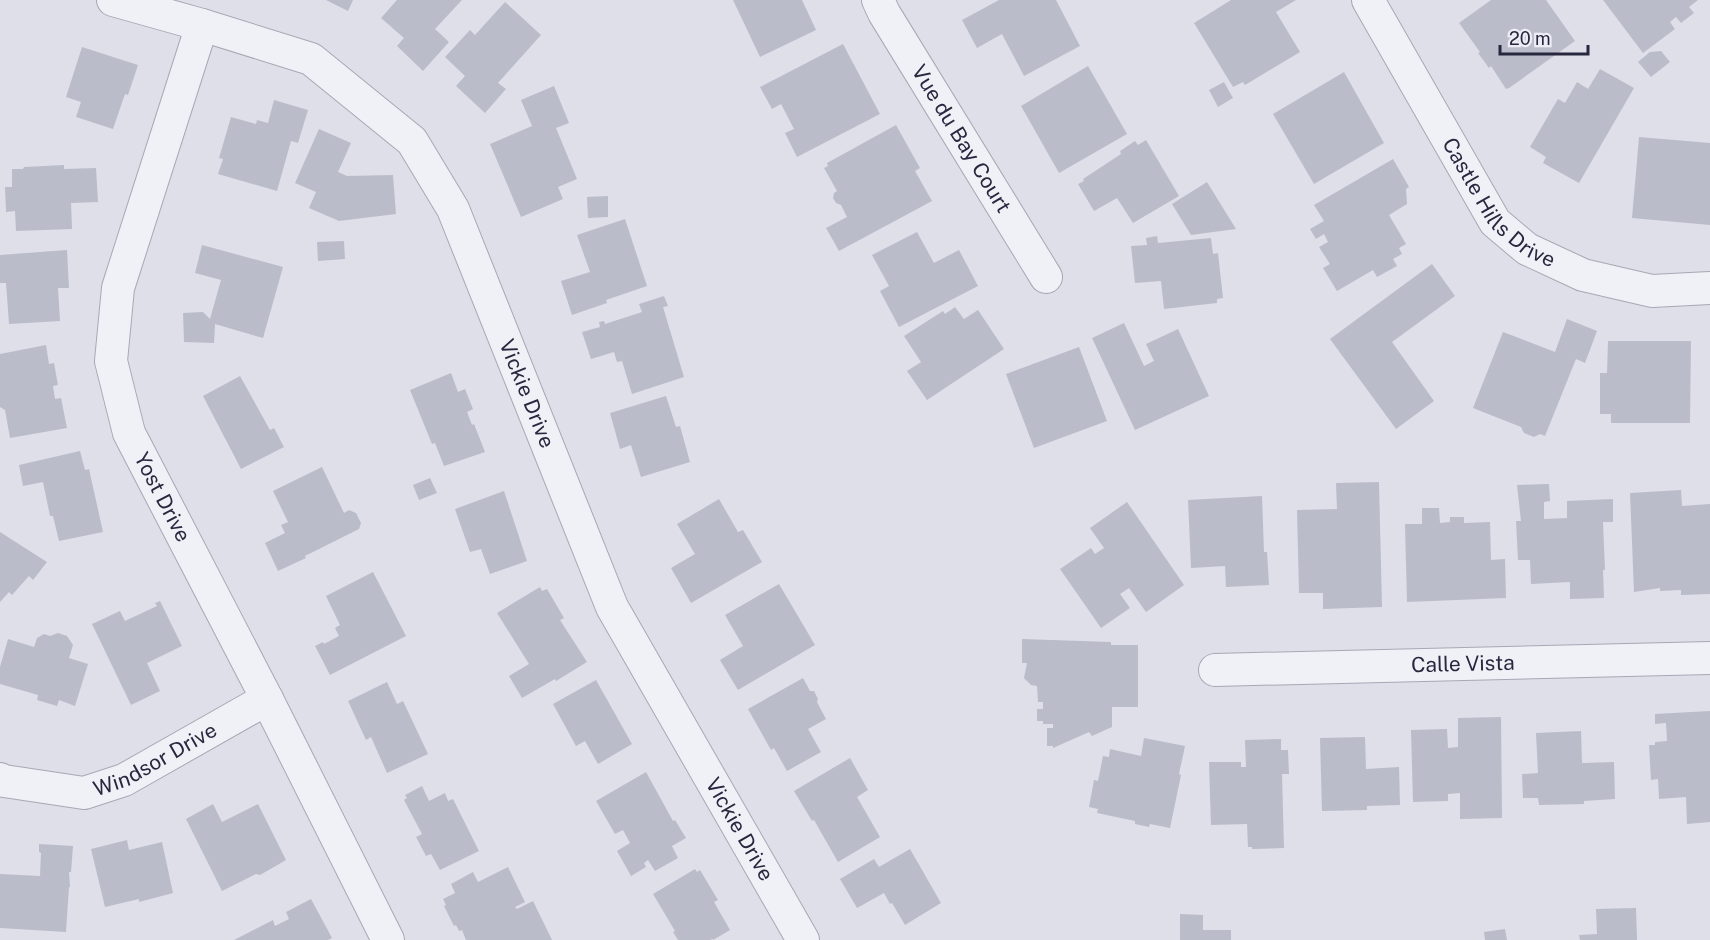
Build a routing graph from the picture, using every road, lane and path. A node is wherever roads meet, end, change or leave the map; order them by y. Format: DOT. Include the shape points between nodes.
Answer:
graph roads {
  1 [pos="113,0"];
  2 [pos="878,0"];
  3 [pos="1370,1"];
  4 [pos="202,25"];
  5 [pos="1046,277"];
  6 [pos="1710,288"];
  7 [pos="1710,658"];
  8 [pos="1215,670"];
  9 [pos="267,699"];
  10 [pos="0,779"];
  11 [pos="388,940"];
  12 [pos="803,940"];
  1 -- 4 [label="street, Vickie Drive"];
  2 -- 5 [label="street, Vue du Bay Court"];
  3 -- 6 [label="street, Castle Hills Drive" via="1495,222 1519,243 1583,275 1652,291"];
  4 -- 9 [label="street, Yost Drive" via="118,288 111,361 129,433"];
  4 -- 12 [label="street, Vickie Drive" via="311,59 412,141 453,209 612,607"];
  7 -- 8 [label="street, Calle Vista"];
  9 -- 10 [label="street, Windsor Drive" via="124,780 84,793"];
  9 -- 11 [label="street, Yost Drive"];
}
